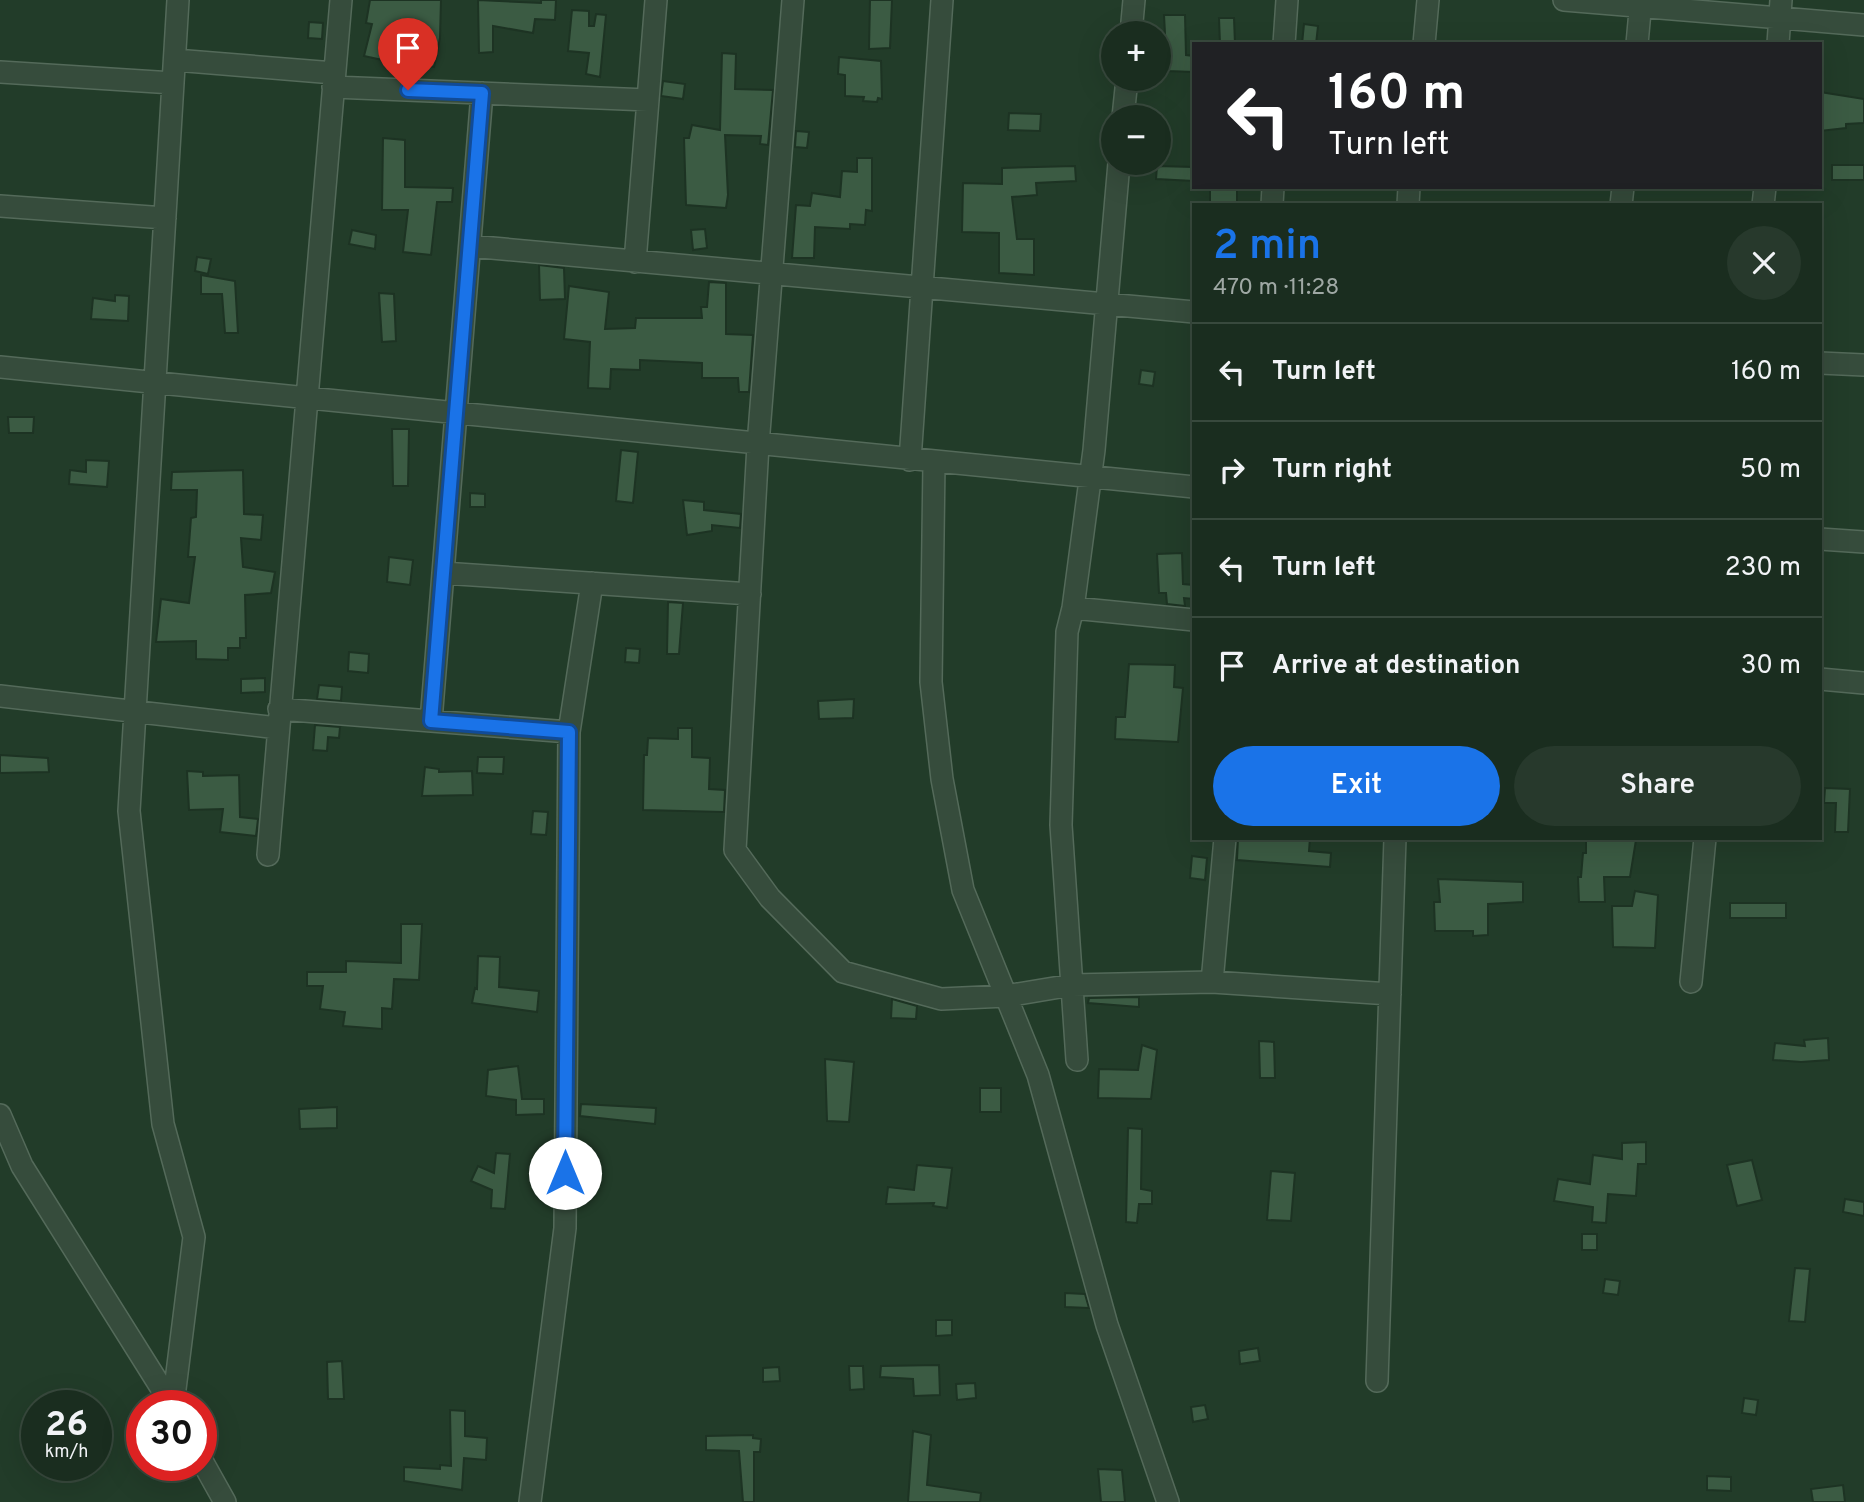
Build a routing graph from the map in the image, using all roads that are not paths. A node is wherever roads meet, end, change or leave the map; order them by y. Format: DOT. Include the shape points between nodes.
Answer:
graph roads {
  1 [pos="178,0"];
  2 [pos="341,0"];
  3 [pos="656,0"];
  4 [pos="793,0"];
  5 [pos="942,0"];
  6 [pos="1134,0"];
  7 [pos="1287,0"];
  8 [pos="1428,0"];
  9 [pos="1564,0"];
  10 [pos="1641,3"];
  11 [pos="1781,9"];
  12 [pos="1132,21"];
  13 [pos="1864,25"];
  14 [pos="1284,42"];
  15 [pos="1424,42"];
  16 [pos="1637,42"];
  17 [pos="1778,42"];
  18 [pos="175,60"];
  19 [pos="0,72"];
  20 [pos="333,80"];
  21 [pos="173,83"];
  22 [pos="482,93"];
  23 [pos="648,100"];
  24 [pos="1118,175"];
  25 [pos="0,206"];
  26 [pos="165,218"];
  27 [pos="470,246"];
  28 [pos="635,262"];
  29 [pos="772,275"];
  30 [pos="922,289"];
  31 [pos="1107,306"];
  32 [pos="1192,312"];
  33 [pos="1822,363"];
  34 [pos="1864,365"];
  35 [pos="0,367"];
  36 [pos="156,383"];
  37 [pos="305,398"];
  38 [pos="456,414"];
  39 [pos="758,445"];
  40 [pos="910,460"];
  41 [pos="934,463"];
  42 [pos="1090,479"];
  43 [pos="1192,488"];
  44 [pos="1822,539"];
  45 [pos="1864,542"];
  46 [pos="443,573"];
  47 [pos="592,583"];
  48 [pos="750,594"];
  49 [pos="1073,608"];
  50 [pos="1192,620"];
  51 [pos="1822,679"];
  52 [pos="1864,683"];
  53 [pos="0,696"];
  54 [pos="135,712"];
  55 [pos="279,718"];
  56 [pos="431,721"];
  57 [pos="569,732"];
  58 [pos="1224,840"];
  59 [pos="1395,840"];
  60 [pos="1705,840"];
  61 [pos="268,855"];
  62 [pos="1212,982"];
  63 [pos="1691,982"];
  64 [pos="1072,985"];
  65 [pos="1390,994"];
  66 [pos="1006,996"];
  67 [pos="1077,1060"];
  68 [pos="0,1115"];
  69 [pos="1377,1381"];
  70 [pos="163,1390"];
  71 [pos="174,1390"];
  72 [pos="213,1481"];
  73 [pos="225,1502"];
  74 [pos="530,1502"];
  75 [pos="1168,1502"];
  1 -- 18 [label="street"];
  2 -- 20 [label="street"];
  3 -- 23 [label="street"];
  4 -- 29 [label="street"];
  5 -- 30 [label="street"];
  6 -- 12 [label="street"];
  7 -- 14 [label="street"];
  8 -- 15 [label="street"];
  9 -- 10 [label="street"];
  10 -- 11 [label="street"];
  10 -- 16 [label="street"];
  11 -- 13 [label="street"];
  11 -- 17 [label="street"];
  18 -- 20 [label="street"];
  18 -- 21 [label="street"];
  19 -- 21 [label="street"];
  20 -- 22 [label="street"];
  20 -- 37 [label="street"];
  21 -- 26 [label="street"];
  22 -- 23 [label="street"];
  22 -- 27 [label="street"];
  23 -- 28 [label="street"];
  24 -- 31 [label="street"];
  25 -- 26 [label="street"];
  26 -- 36 [label="street"];
  27 -- 28 [label="street"];
  27 -- 38 [label="street"];
  28 -- 29 [label="street"];
  29 -- 30 [label="street"];
  29 -- 39 [label="street"];
  30 -- 31 [label="street"];
  30 -- 40 [label="street"];
  31 -- 32 [label="street"];
  31 -- 42 [label="street"];
  33 -- 34 [label="street"];
  35 -- 36 [label="street"];
  36 -- 37 [label="street"];
  36 -- 54 [label="street"];
  37 -- 38 [label="street"];
  37 -- 55 [label="street"];
  38 -- 39 [label="street"];
  38 -- 46 [label="street"];
  39 -- 40 [label="street"];
  39 -- 48 [label="street"];
  40 -- 41 [label="street"];
  41 -- 42 [label="street"];
  41 -- 66 [label="street" via="931,682 942,779 963,890"];
  42 -- 43 [label="street"];
  42 -- 49 [label="street"];
  44 -- 45 [label="street"];
  46 -- 47 [label="street"];
  46 -- 56 [label="street"];
  47 -- 48 [label="street"];
  47 -- 57 [label="street"];
  48 -- 66 [label="street" via="735,850 770,898 843,972 941,999"];
  49 -- 50 [label="street"];
  49 -- 64 [label="street" via="1067,632 1061,825"];
  51 -- 52 [label="street"];
  53 -- 54 [label="street"];
  54 -- 55 [label="street"];
  54 -- 71 [label="street" via="129,811 162,1111 194,1237"];
  55 -- 56 [label="street"];
  55 -- 61 [label="street"];
  56 -- 57 [label="street"];
  57 -- 74 [label="street" via="565,1228"];
  58 -- 62 [label="street"];
  59 -- 65 [label="street"];
  60 -- 63 [label="street"];
  62 -- 64 [label="street"];
  62 -- 65 [label="street"];
  64 -- 66 [label="street"];
  64 -- 67 [label="street"];
  65 -- 69 [label="street"];
  66 -- 75 [label="street" via="1038,1075 1107,1325"];
  68 -- 70 [label="street" via="22,1166"];
  72 -- 73 [label="street"];
}
